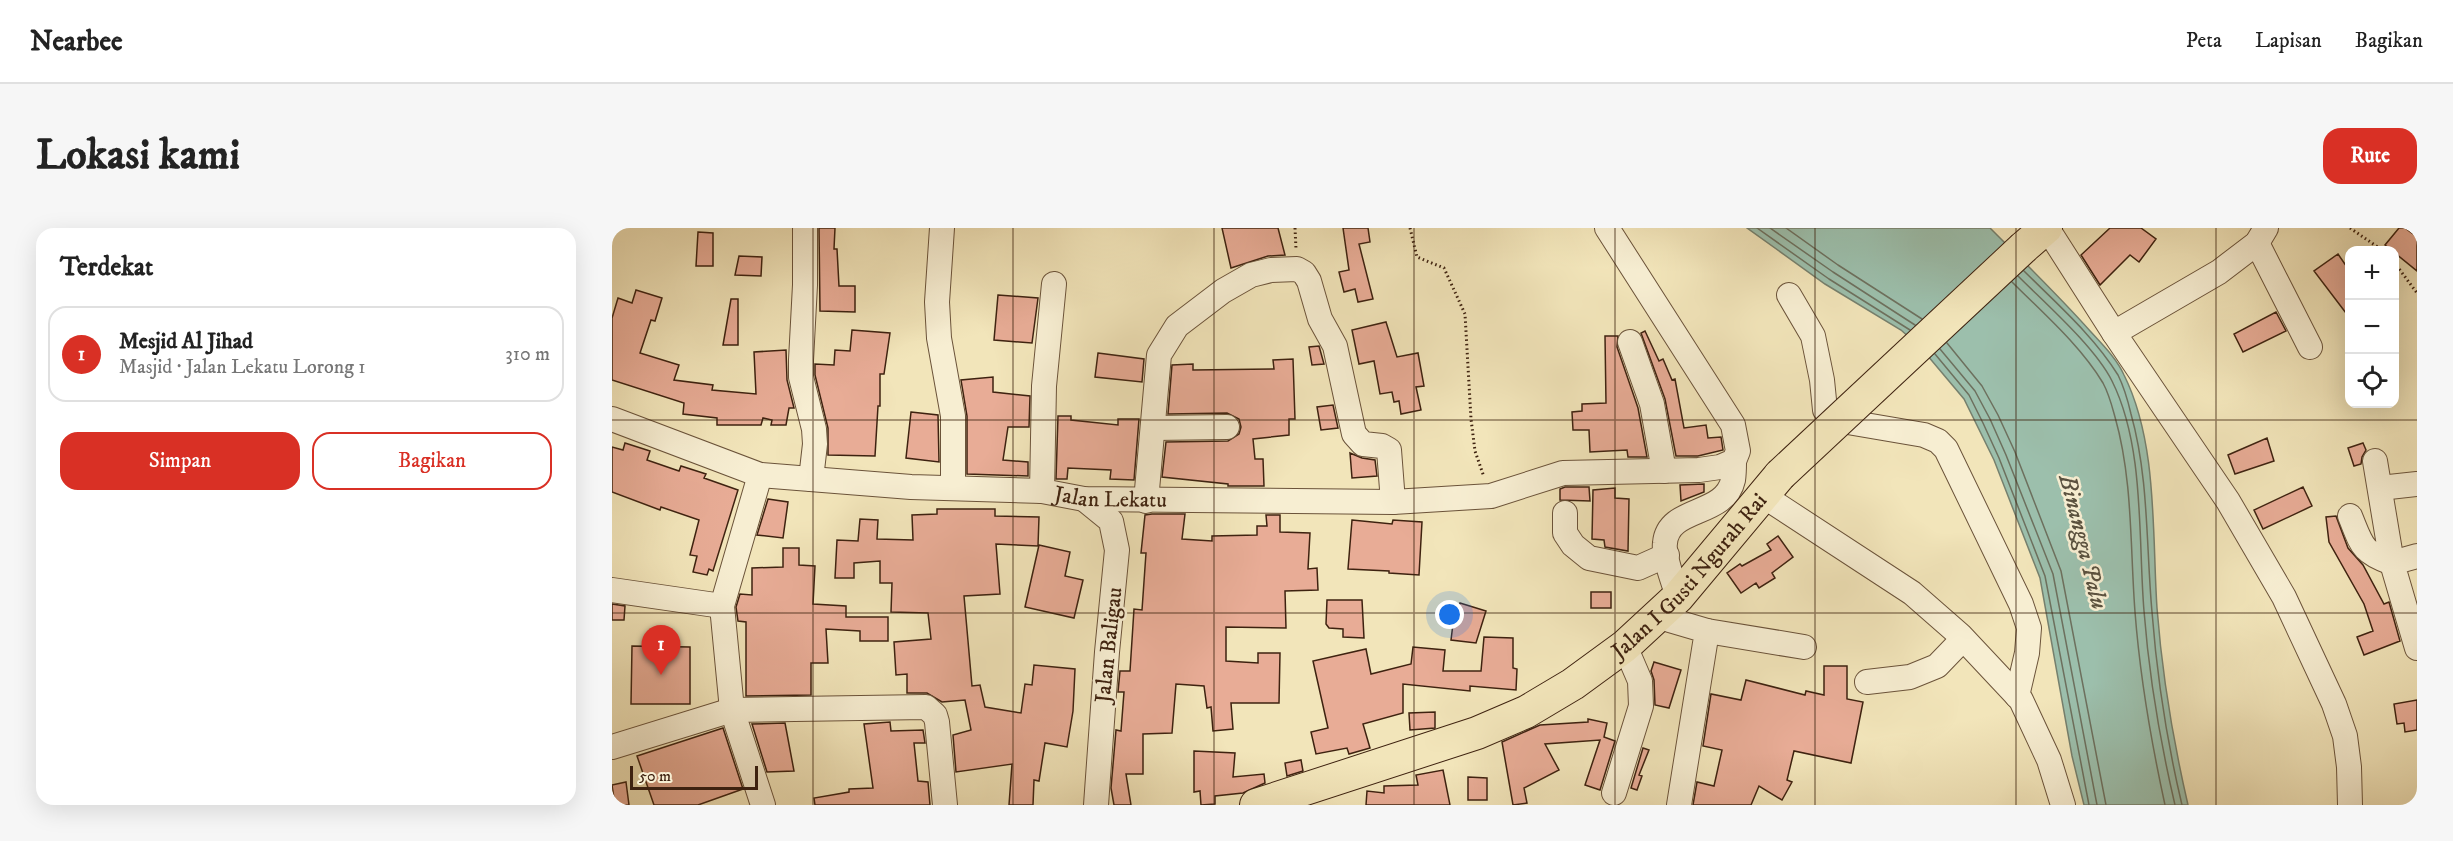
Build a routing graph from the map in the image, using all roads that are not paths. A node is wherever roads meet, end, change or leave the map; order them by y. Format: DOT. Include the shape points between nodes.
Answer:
graph roads {
  1 [pos="805,228"];
  2 [pos="942,228"];
  3 [pos="1607,228"];
  4 [pos="2039,234"];
  5 [pos="2262,236"];
  6 [pos="1054,284"];
  7 [pos="1789,295"];
  8 [pos="2114,333"];
  9 [pos="1630,342"];
  10 [pos="2310,347"];
  11 [pos="612,419"];
  12 [pos="1227,427"];
  13 [pos="1154,428"];
  14 [pos="1734,461"];
  15 [pos="2375,461"];
  16 [pos="1664,471"];
  17 [pos="760,475"];
  18 [pos="811,479"];
  19 [pos="2417,484"];
  20 [pos="1771,485"];
  21 [pos="953,488"];
  22 [pos="2380,488"];
  23 [pos="1042,491"];
  24 [pos="1084,499"];
  25 [pos="1146,501"];
  26 [pos="1393,502"];
  27 [pos="1565,513"];
  28 [pos="2350,516"];
  29 [pos="1667,555"];
  30 [pos="2417,556"];
  31 [pos="2392,563"];
  32 [pos="612,590"];
  33 [pos="722,606"];
  34 [pos="1667,606"];
  35 [pos="1707,632"];
  36 [pos="1963,639"];
  37 [pos="1625,646"];
  38 [pos="1804,647"];
  39 [pos="2417,648"];
  40 [pos="1867,682"];
  41 [pos="2017,696"];
  42 [pos="732,710"];
  43 [pos="612,747"];
  44 [pos="1614,793"];
  45 [pos="763,805"];
  46 [pos="945,805"];
  47 [pos="1096,805"];
  48 [pos="1256,805"];
  49 [pos="1679,805"];
  50 [pos="2063,805"];
  51 [pos="2350,805"];
  1 -- 18 [label="street" via="801,377 814,429"];
  2 -- 21 [label="street" via="937,302 939,339 953,416"];
  3 -- 14 [label="street" via="1733,425 1738,451"];
  4 -- 8 [label="street"];
  4 -- 20 [label="main road, Jalan I Gusti Ngurah Rai, bridge"];
  5 -- 8 [label="street" via="2219,272"];
  5 -- 10 [label="street"];
  6 -- 23 [label="street" via="1044,386"];
  7 -- 41 [label="street" via="1813,336 1825,410 1836,420 1924,435 1946,449 2029,628"];
  8 -- 51 [label="street" via="2228,501 2284,597 2345,736"];
  9 -- 16 [label="street" via="1652,404"];
  11 -- 17 [label="street, Jalan Lekatu"];
  12 -- 13 [label="street"];
  13 -- 25 [label="street"];
  13 -- 26 [label="street" via="1159,355 1177,326 1251,275 1297,269 1309,281 1320,319 1335,345 1354,434 1363,444 1389,450"];
  14 -- 16 [label="street, Jalan Lekatu" via="1714,468"];
  14 -- 29 [label="street" via="1733,480 1724,497 1671,526 1664,545"];
  15 -- 22 [label="street"];
  16 -- 26 [label="street, Jalan Lekatu" via="1563,473 1491,496"];
  17 -- 18 [label="street, Jalan Lekatu"];
  17 -- 33 [label="street"];
  18 -- 21 [label="street, Jalan Lekatu"];
  19 -- 22 [label="street"];
  20 -- 34 [label="main road, Jalan I Gusti Ngurah Rai"];
  20 -- 36 [label="street" via="1912,593"];
  21 -- 23 [label="street, Jalan Lekatu"];
  22 -- 31 [label="street"];
  23 -- 24 [label="street, Jalan Lekatu"];
  24 -- 25 [label="street, Jalan Lekatu"];
  24 -- 47 [label="street, Jalan Baligau" via="1111,521 1117,550"];
  25 -- 26 [label="street, Jalan Lekatu"];
  27 -- 29 [label="street" via="1564,533 1589,558 1638,567"];
  28 -- 31 [label="street" via="2365,550"];
  29 -- 34 [label="street"];
  30 -- 31 [label="street"];
  31 -- 39 [label="street"];
  32 -- 33 [label="street"];
  33 -- 42 [label="street"];
  34 -- 35 [label="street"];
  34 -- 37 [label="main road, Jalan I Gusti Ngurah Rai"];
  35 -- 38 [label="street"];
  35 -- 49 [label="street"];
  36 -- 40 [label="street" via="1937,666 1910,677"];
  36 -- 41 [label="street"];
  37 -- 44 [label="street" via="1640,681 1641,706"];
  37 -- 48 [label="main road, Jalan I Gusti Ngurah Rai" via="1526,712 1477,733"];
  41 -- 50 [label="street" via="2041,741"];
  42 -- 43 [label="street"];
  42 -- 45 [label="street"];
  42 -- 46 [label="street" via="926,707 937,722"];
}
